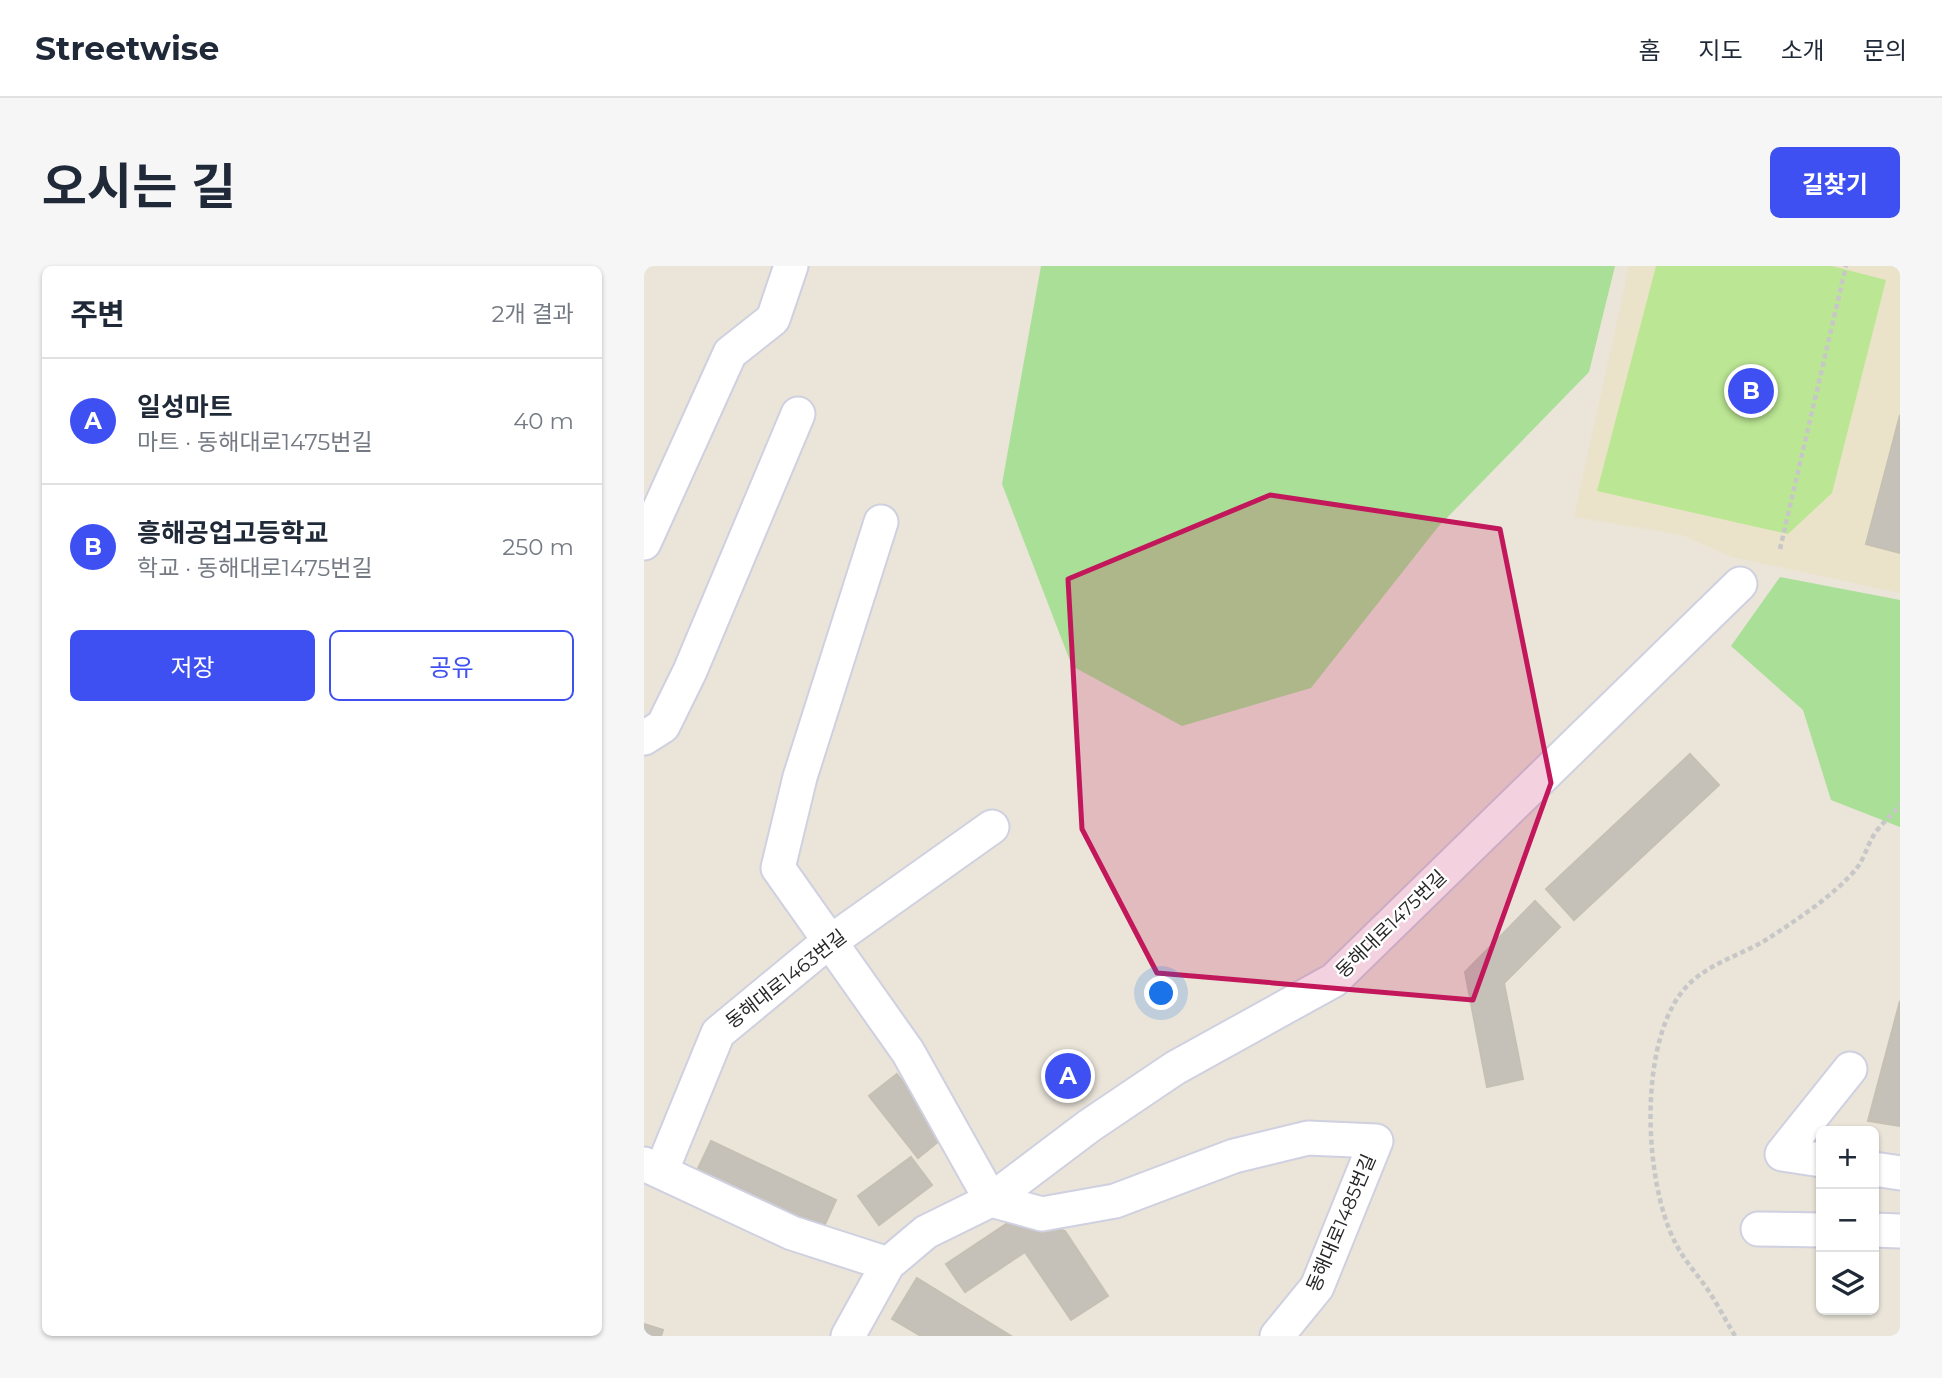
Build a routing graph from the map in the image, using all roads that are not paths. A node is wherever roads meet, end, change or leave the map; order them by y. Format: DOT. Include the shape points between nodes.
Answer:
graph roads {
  1 [pos="791,266"];
  2 [pos="798,414"];
  3 [pos="881,522"];
  4 [pos="644,543"];
  5 [pos="1740,584"];
  6 [pos="644,738"];
  7 [pos="992,827"];
  8 [pos="831,942"];
  9 [pos="1850,1069"];
  10 [pos="1816,1159"];
  11 [pos="652,1168"];
  12 [pos="1879,1170"];
  13 [pos="1900,1174"];
  14 [pos="992,1200"];
  15 [pos="1758,1229"];
  16 [pos="1816,1230"];
  17 [pos="1879,1230"];
  18 [pos="1900,1231"];
  19 [pos="888,1264"];
  20 [pos="848,1336"];
  21 [pos="1278,1336"];
  1 -- 4 [label="street" via="774,319 730,353"];
  2 -- 6 [label="street" via="690,671 663,726"];
  3 -- 8 [label="street" via="800,777 778,868"];
  5 -- 14 [label="street, 동해대로1475번길" via="1334,980 1175,1068"];
  7 -- 8 [label="street, 동해대로1463번길"];
  8 -- 11 [label="street, 동해대로1463번길" via="718,1033"];
  8 -- 14 [label="street" via="908,1052"];
  9 -- 10 [label="street" via="1782,1154"];
  11 -- 19 [label="street" via="792,1233"];
  12 -- 13 [label="street"];
  14 -- 19 [label="street, 동해대로1475번길" via="926,1232"];
  14 -- 21 [label="street, 동해대로1485번길" via="1042,1214 1115,1201 1234,1156 1308,1138 1376,1141 1317,1287"];
  15 -- 16 [label="street"];
  17 -- 18 [label="street"];
  19 -- 20 [label="street, 동해대로1475번길"];
}
